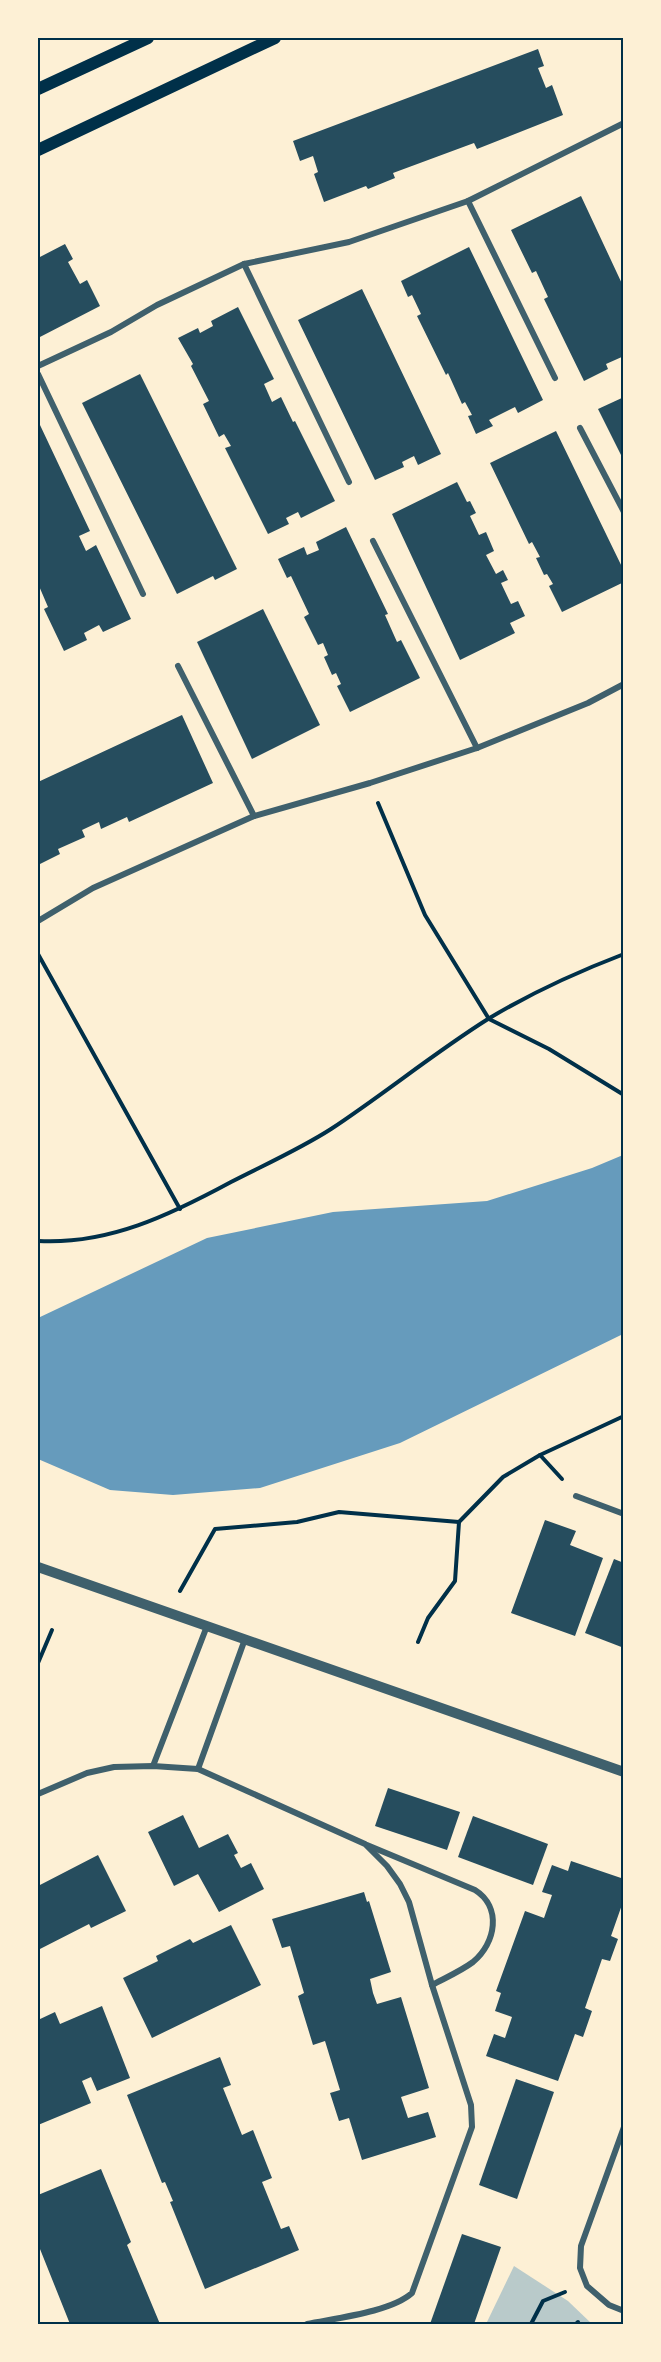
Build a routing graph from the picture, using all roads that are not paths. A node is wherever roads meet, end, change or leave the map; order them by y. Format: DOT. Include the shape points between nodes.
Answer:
graph roads {
  1 [pos="148,38"];
  2 [pos="275,38"];
  3 [pos="38,89"];
  4 [pos="624,123"];
  5 [pos="38,150"];
  6 [pos="468,201"];
  7 [pos="244,264"];
  8 [pos="38,366"];
  9 [pos="38,374"];
  10 [pos="555,378"];
  11 [pos="580,428"];
  12 [pos="349,482"];
  13 [pos="624,512"];
  14 [pos="374,541"];
  15 [pos="142,594"];
  16 [pos="178,666"];
  17 [pos="624,684"];
  18 [pos="477,748"];
  19 [pos="254,816"];
  20 [pos="38,921"];
  21 [pos="576,1496"];
  22 [pos="624,1514"];
  23 [pos="38,1567"];
  24 [pos="207,1626"];
  25 [pos="245,1639"];
  26 [pos="153,1766"];
  27 [pos="198,1769"];
  28 [pos="624,1772"];
  29 [pos="38,1794"];
  30 [pos="365,1844"];
  31 [pos="432,1985"];
  32 [pos="624,2127"];
  33 [pos="624,2312"];
  34 [pos="307,2325"];
  1 -- 3 [label="main road"];
  2 -- 5 [label="main road"];
  4 -- 6 [label="street"];
  6 -- 7 [label="street" via="349,242"];
  6 -- 10 [label="street"];
  7 -- 8 [label="street"];
  7 -- 12 [label="street"];
  9 -- 15 [label="street"];
  11 -- 13 [label="street"];
  14 -- 18 [label="street"];
  16 -- 19 [label="street"];
  17 -- 18 [label="street" via="588,703"];
  18 -- 19 [label="street"];
  19 -- 20 [label="street" via="93,888"];
  21 -- 22 [label="street"];
  23 -- 24 [label="street"];
  24 -- 25 [label="street"];
  24 -- 26 [label="street"];
  25 -- 27 [label="street"];
  25 -- 28 [label="street"];
  26 -- 27 [label="street"];
  26 -- 29 [label="street" via="114,1767 87,1773"];
  27 -- 30 [label="street"];
  30 -- 31 [label="street" via="387,1866 409,1902"];
  30 -- 31 [label="street" via="475,1890 492,1908 492,1929 479,1955"];
  31 -- 34 [label="street" via="473,2115 419,2278 412,2293 397,2303"];
  32 -- 33 [label="street" via="581,2246 580,2268 587,2286"];
}
